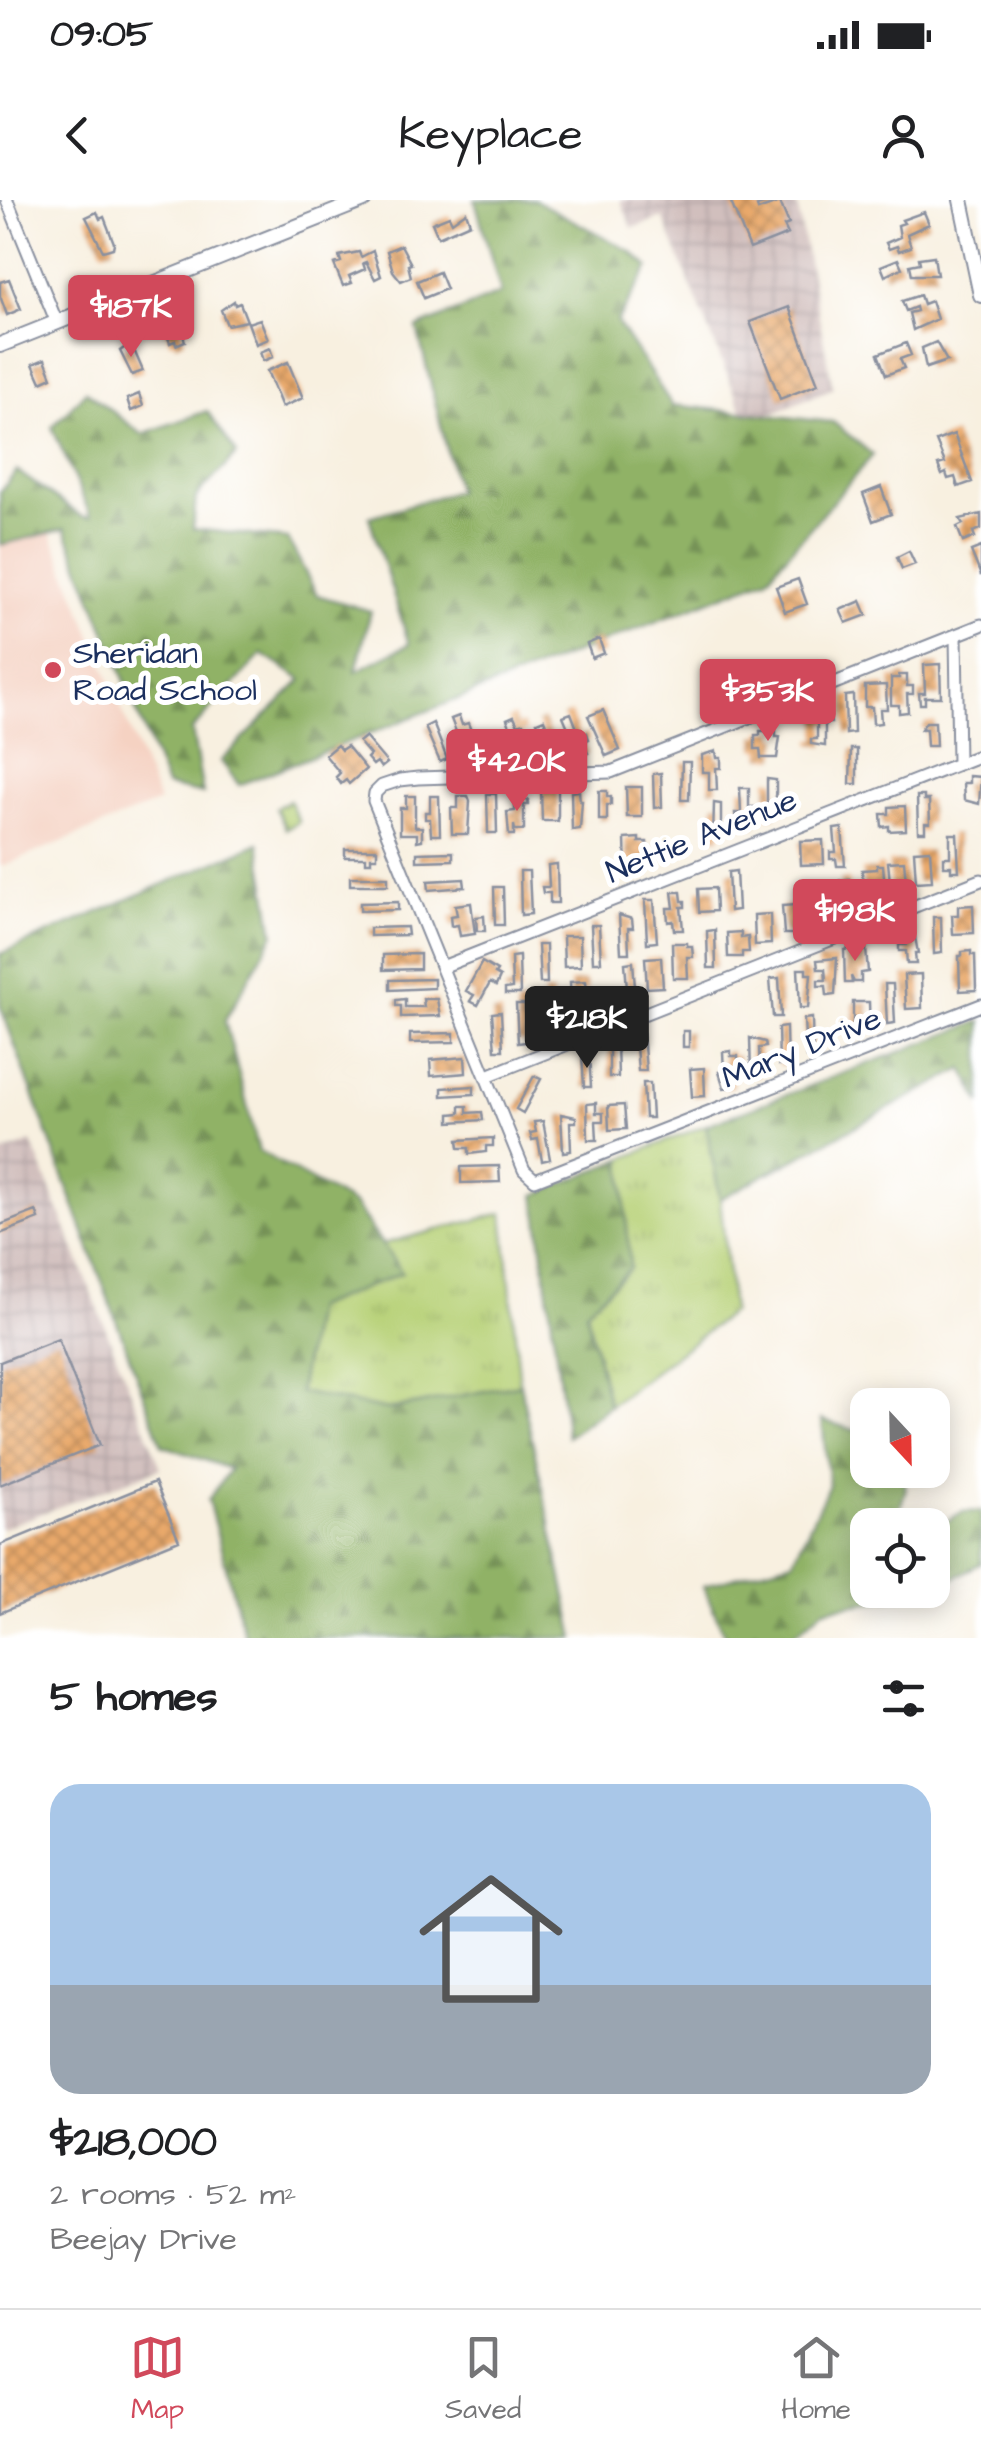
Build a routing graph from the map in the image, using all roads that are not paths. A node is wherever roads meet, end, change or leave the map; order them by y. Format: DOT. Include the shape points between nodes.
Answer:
graph roads {
  1 [pos="8,200"];
  2 [pos="961,200"];
  3 [pos="357,201"];
  4 [pos="981,296"];
  5 [pos="57,323"];
  6 [pos="0,345"];
  7 [pos="981,625"];
  8 [pos="956,635"];
  9 [pos="981,755"];
  10 [pos="958,763"];
  11 [pos="981,880"];
  12 [pos="442,966"];
  13 [pos="981,1005"];
  14 [pos="486,1076"];
  1 -- 5 [label="street"];
  2 -- 4 [label="street"];
  3 -- 5 [label="street"];
  5 -- 6 [label="street"];
  7 -- 8 [label="street"];
  8 -- 10 [label="street"];
  8 -- 12 [label="street" via="611,772 418,778 382,786 374,801"];
  9 -- 10 [label="street, Nettie Avenue"];
  10 -- 12 [label="street, Nettie Avenue"];
  11 -- 14 [label="street"];
  12 -- 14 [label="street"];
  13 -- 14 [label="street, Mary Drive" via="542,1179 529,1177"];
}
